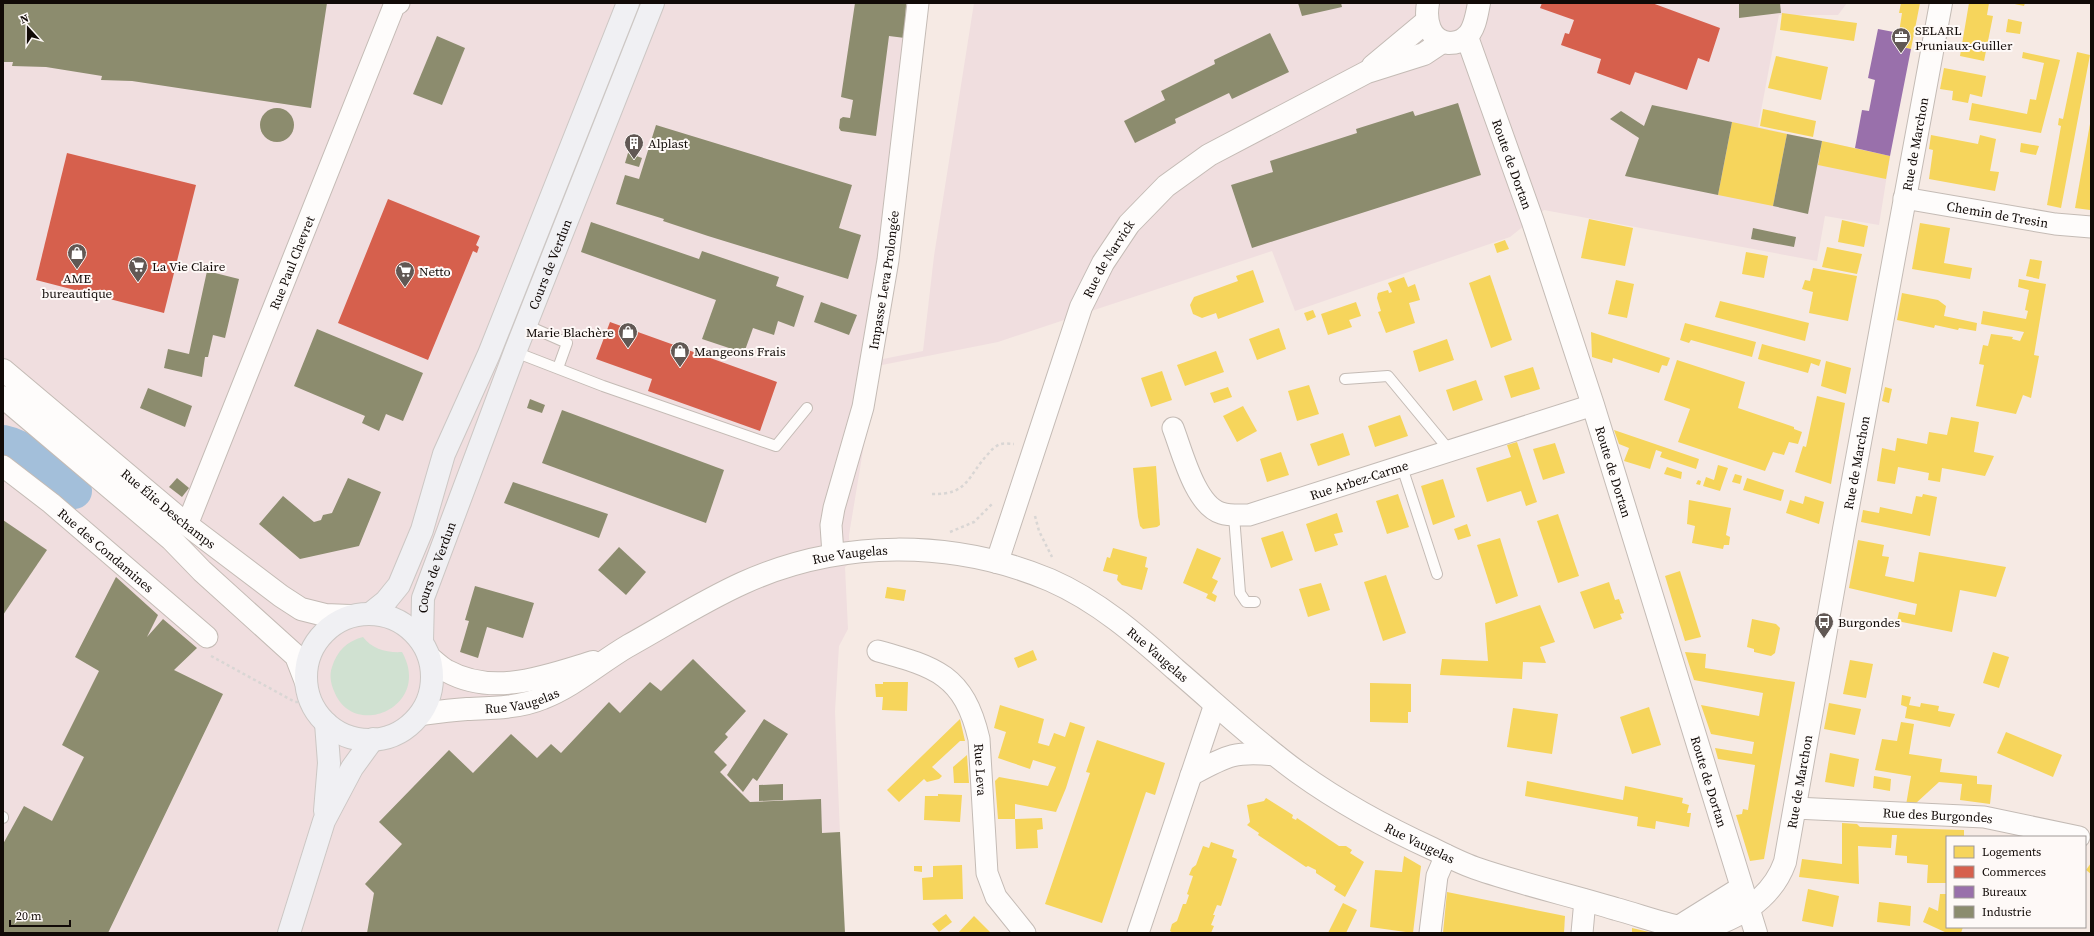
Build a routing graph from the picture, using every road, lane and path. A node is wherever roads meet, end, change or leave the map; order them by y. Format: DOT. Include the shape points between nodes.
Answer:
graph roads {
  1 [pos="399,3"];
  2 [pos="628,3"];
  3 [pos="653,3"];
  4 [pos="918,3"];
  5 [pos="1479,3"];
  6 [pos="1941,3"];
  7 [pos="1427,12"];
  8 [pos="1467,37"];
  9 [pos="1442,42"];
  10 [pos="1366,72"];
  11 [pos="1904,198"];
  12 [pos="2091,226"];
  13 [pos="526,326"];
  14 [pos="515,352"];
  15 [pos="558,368"];
  16 [pos="3,370"];
  17 [pos="1345,379"];
  18 [pos="3,397"];
  19 [pos="1593,405"];
  20 [pos="807,408"];
  21 [pos="1173,428"];
  22 [pos="1033,451"];
  23 [pos="1450,451"];
  24 [pos="3,466"];
  25 [pos="1402,467"];
  26 [pos="932,494"];
  27 [pos="997,498"];
  28 [pos="1034,511"];
  29 [pos="1234,516"];
  30 [pos="186,524"];
  31 [pos="947,534"];
  32 [pos="833,554"];
  33 [pos="997,562"];
  34 [pos="1054,563"];
  35 [pos="1436,574"];
  36 [pos="1255,602"];
  37 [pos="360,615"];
  38 [pos="207,637"];
  39 [pos="426,650"];
  40 [pos="878,651"];
  41 [pos="611,656"];
  42 [pos="306,682"];
  43 [pos="312,703"];
  44 [pos="1215,704"];
  45 [pos="421,714"];
  46 [pos="326,723"];
  47 [pos="373,739"];
  48 [pos="1276,755"];
  49 [pos="1192,775"];
  50 [pos="1795,808"];
  51 [pos="324,821"];
  52 [pos="2074,836"];
  53 [pos="1446,855"];
  54 [pos="1741,888"];
  55 [pos="1585,900"];
  56 [pos="1749,910"];
  57 [pos="1680,926"];
  58 [pos="1706,932"];
  59 [pos="289,933"];
  60 [pos="1025,933"];
  61 [pos="1138,933"];
  62 [pos="1430,933"];
  63 [pos="1582,933"];
  64 [pos="1756,933"];
  1 -- 30 [label="street, Rue Paul Chevret" via="394,6"];
  2 -- 37 [label="main road, Cours de Verdun" via="490,354 444,454 422,530 399,585 386,601"];
  3 -- 13 [label="main road, Cours de Verdun"];
  4 -- 32 [label="street, Impasse Leva Prolongée" via="888,260 863,407 831,524"];
  5 -- 8 [label="main road"];
  6 -- 11 [label="main road, Rue de Marchon"];
  7 -- 9 [label="main road" via="1430,32"];
  7 -- 10 [label="main road, Rue de Narvick"];
  8 -- 9 [label="main road" via="1456,43"];
  8 -- 19 [label="main road, Route de Dortan" via="1533,222"];
  9 -- 10 [label="main road, Rue de Narvick" via="1424,54"];
  10 -- 22 [label="main road, Rue de Narvick" via="1188,168 1146,205 1115,243 1081,307"];
  11 -- 12 [label="street, Chemin de Tresin" via="2055,224"];
  11 -- 50 [label="main road, Rue de Marchon"];
  13 -- 14 [label="main road, Cours de Verdun"];
  13 -- 15 [label="lane" via="567,343"];
  14 -- 15 [label="lane"];
  14 -- 39 [label="main road, Cours de Verdun" via="423,598"];
  15 -- 20 [label="lane" via="776,446"];
  16 -- 30 [label="main road, Rue Élie Deschamps"];
  17 -- 23 [label="lane" via="1388,376"];
  18 -- 42 [label="main road, Rue Élie Deschamps" via="171,539 202,571 296,656"];
  19 -- 23 [label="street, Rue Arbez-Carme"];
  19 -- 54 [label="main road, Route de Dortan"];
  21 -- 29 [label="street, Rue Arbez-Carme" via="1196,488 1207,504 1220,513"];
  22 -- 26 [label="path" via="1015,444 1001,444 992,449 980,462 968,482 958,490 946,494"];
  22 -- 33 [label="main road, Rue de Narvick"];
  23 -- 25 [label="street, Rue Arbez-Carme"];
  24 -- 38 [label="street, Rue des Condamines" via="51,502"];
  25 -- 29 [label="street, Rue Arbez-Carme" via="1249,515"];
  25 -- 35 [label="lane"];
  27 -- 31 [label="path" via="974,522"];
  28 -- 34 [label="path" via="1039,531"];
  29 -- 36 [label="lane" via="1240,593 1246,602"];
  30 -- 37 [label="main road, Rue Élie Deschamps" via="301,609 325,615"];
  32 -- 33 [label="main road, Rue Vaugelas" via="884,550 941,551"];
  32 -- 41 [label="main road, Rue Vaugelas" via="795,564 743,583"];
  33 -- 44 [label="main road, Rue Vaugelas" via="1052,581 1102,609 1133,631"];
  37 -- 39 [label="main road" via="391,617 408,627"];
  37 -- 42 [label="main road" via="332,626 317,641 308,660"];
  38 -- 43 [label="path" via="210,655 294,702"];
  39 -- 41 [label="main road, Rue Vaugelas" via="446,671 468,680 505,684 542,678"];
  39 -- 45 [label="main road" via="433,677 430,695"];
  40 -- 60 [label="street, Rue Leva" via="918,662 940,674 955,686 967,701 979,739 987,873 996,897"];
  41 -- 45 [label="main road, Rue Vaugelas" via="569,686 539,700 514,706"];
  42 -- 43 [label="main road"];
  43 -- 46 [label="main road"];
  44 -- 48 [label="main road, Rue Vaugelas"];
  44 -- 49 [label="street"];
  45 -- 47 [label="main road" via="406,728 387,738"];
  46 -- 47 [label="main road" via="346,735 366,740"];
  46 -- 51 [label="main road" via="329,763"];
  47 -- 51 [label="main road" via="352,768"];
  48 -- 49 [label="street" via="1248,752 1234,755 1222,758"];
  48 -- 53 [label="main road, Rue Vaugelas" via="1340,800 1381,824"];
  49 -- 61 [label="street"];
  50 -- 52 [label="street, Rue des Burgondes" via="1984,817"];
  50 -- 56 [label="main road, Rue de Marchon" via="1780,877 1766,895"];
  51 -- 59 [label="main road"];
  53 -- 55 [label="main road, Rue Vaugelas" via="1474,868"];
  53 -- 62 [label="street" via="1437,876"];
  54 -- 56 [label="main road, Route de Dortan"];
  54 -- 57 [label="main road"];
  55 -- 57 [label="main road, Rue Vaugelas"];
  55 -- 63 [label="street"];
  56 -- 58 [label="main road, Rue Vaugelas"];
  56 -- 64 [label="main road, Route de Dortan"];
  57 -- 58 [label="main road, Rue Vaugelas"];
}
